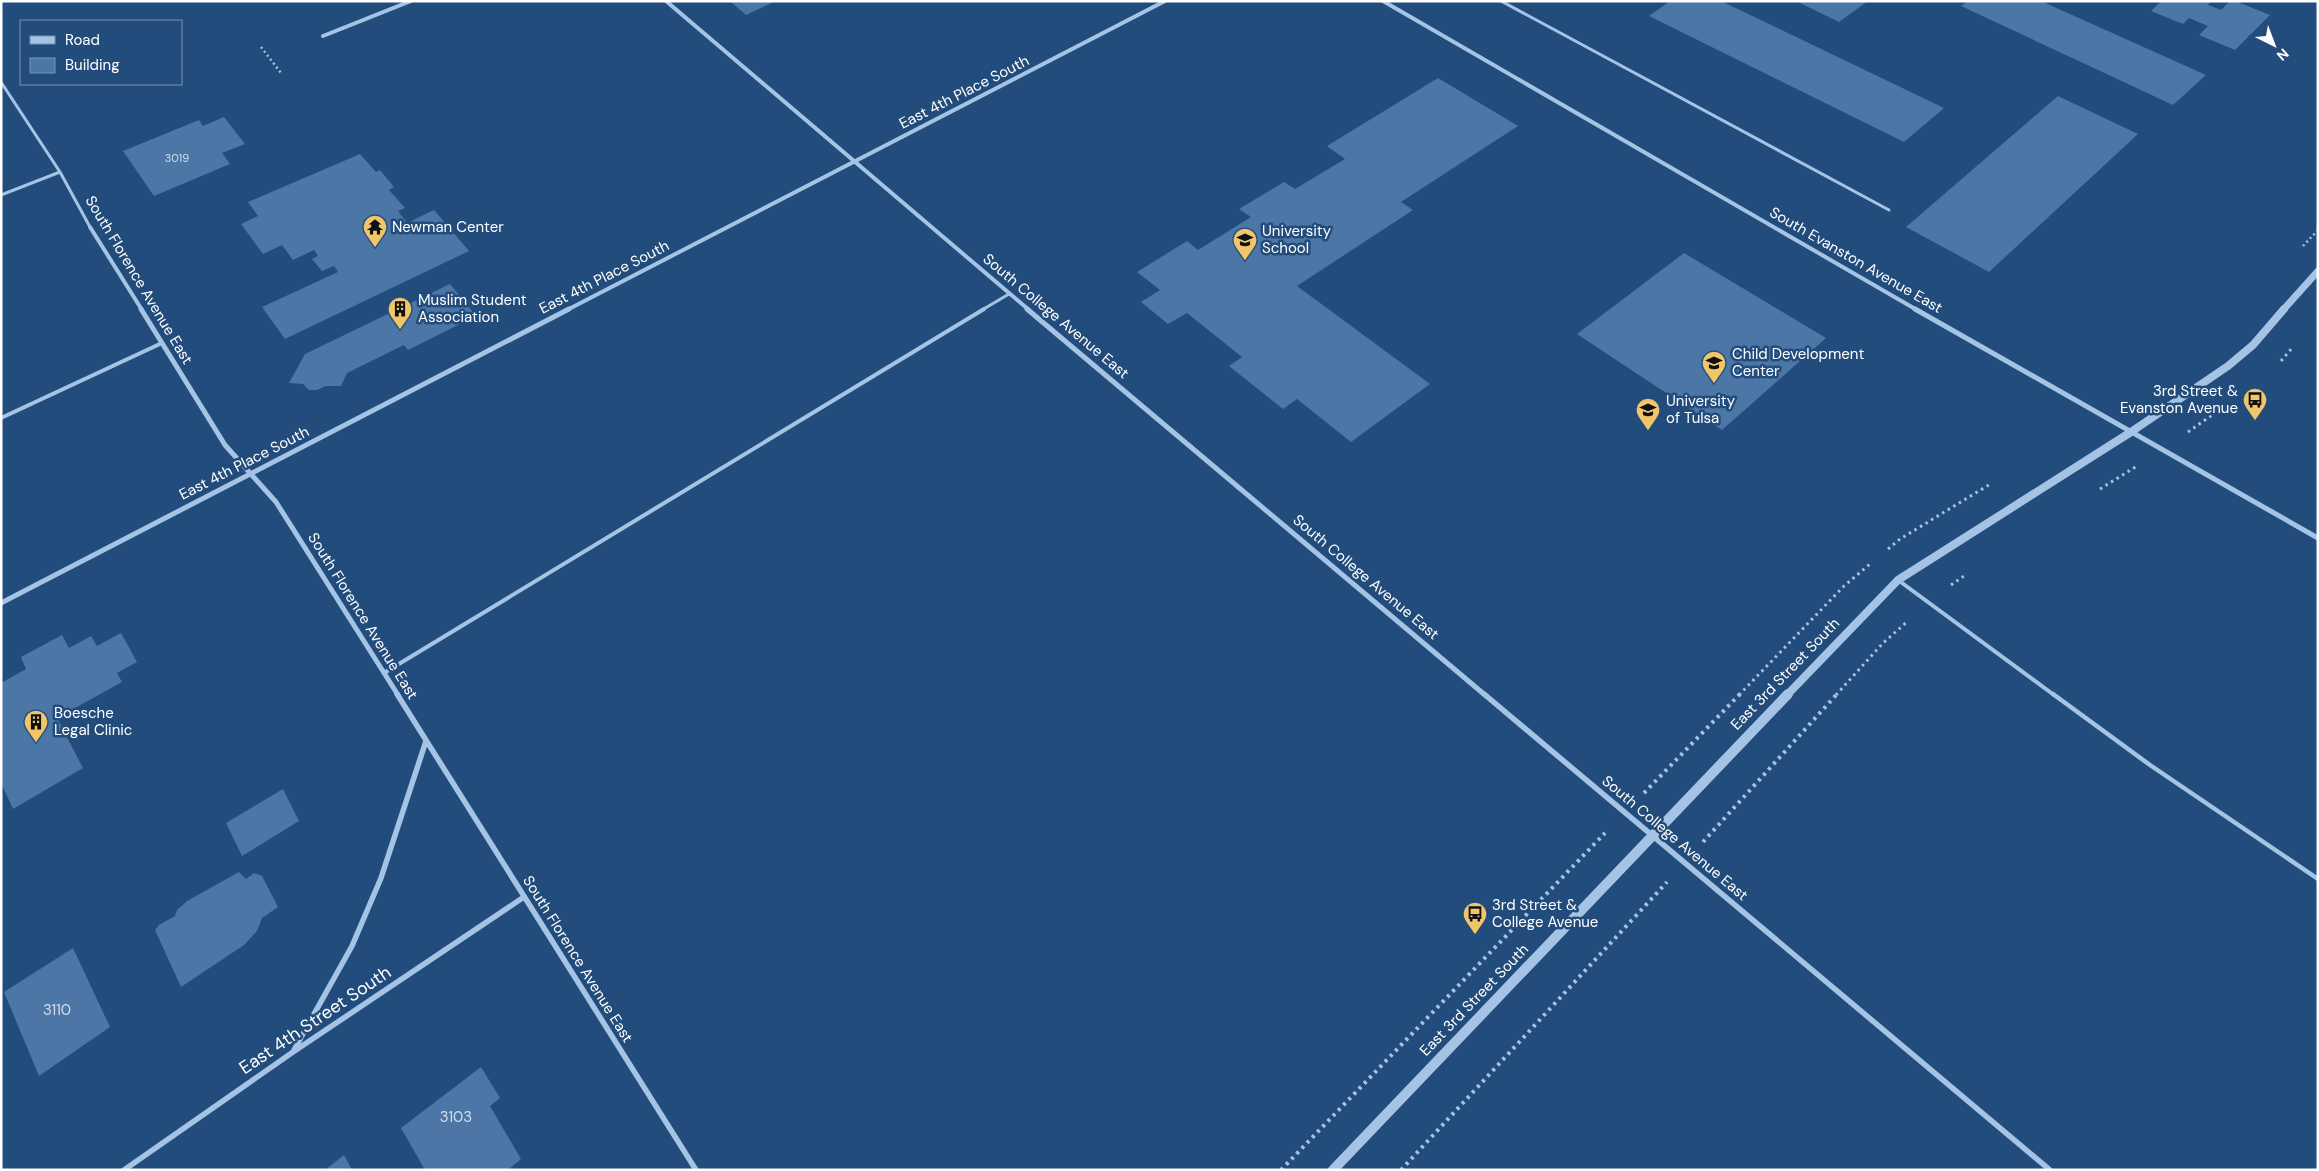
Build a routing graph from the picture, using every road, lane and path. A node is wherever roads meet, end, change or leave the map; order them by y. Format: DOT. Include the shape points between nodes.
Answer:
graph roads {
  1 [pos="411,1"];
  2 [pos="666,1"];
  3 [pos="1165,1"];
  4 [pos="1383,1"];
  5 [pos="1501,1"];
  6 [pos="323,36"];
  7 [pos="261,47"];
  8 [pos="281,73"];
  9 [pos="1,82"];
  10 [pos="854,161"];
  11 [pos="60,172"];
  12 [pos="1,195"];
  13 [pos="1889,210"];
  14 [pos="90,227"];
  15 [pos="2318,271"];
  16 [pos="1010,294"];
  17 [pos="162,343"];
  18 [pos="2296,344"];
  19 [pos="2278,363"];
  20 [pos="2229,403"];
  21 [pos="1,418"];
  22 [pos="2132,432"];
  23 [pos="2164,450"];
  24 [pos="250,473"];
  25 [pos="2098,490"];
  26 [pos="2318,538"];
  27 [pos="1970,572"];
  28 [pos="1898,580"];
  29 [pos="1,602"];
  30 [pos="1929,603"];
  31 [pos="384,673"];
  32 [pos="426,742"];
  33 [pos="1652,834"];
  34 [pos="1684,862"];
  35 [pos="2318,879"];
  36 [pos="524,897"];
  37 [pos="293,1052"];
  38 [pos="1339,1168"];
  39 [pos="124,1170"];
  40 [pos="696,1170"];
  41 [pos="1401,1170"];
  42 [pos="2050,1170"];
  1 -- 6 [label="street"];
  2 -- 10 [label="street, South College Avenue East"];
  3 -- 10 [label="street, East 4th Place South"];
  4 -- 22 [label="street, South Evanston Avenue East"];
  5 -- 13 [label="lane"];
  7 -- 8 [label="path"];
  9 -- 11 [label="street, South Florence Avenue East"];
  10 -- 16 [label="street, South College Avenue East"];
  10 -- 24 [label="street, East 4th Place South"];
  11 -- 12 [label="street"];
  11 -- 14 [label="street, South Florence Avenue East"];
  14 -- 17 [label="street, South Florence Avenue East"];
  15 -- 22 [label="street, East 3rd Street South" via="2253,345"];
  16 -- 31 [label="lane"];
  16 -- 33 [label="street, South College Avenue East"];
  17 -- 21 [label="lane"];
  17 -- 24 [label="street, South Florence Avenue East" via="225,445"];
  18 -- 19 [label="path"];
  20 -- 23 [label="path"];
  22 -- 23 [label="street, South Evanston Avenue East"];
  22 -- 28 [label="street, East 3rd Street South"];
  23 -- 25 [label="path"];
  23 -- 26 [label="street, South Evanston Avenue East"];
  24 -- 29 [label="street, East 4th Place South"];
  24 -- 31 [label="street, South Florence Avenue East" via="276,502"];
  27 -- 30 [label="path"];
  28 -- 30 [label="lane"];
  28 -- 33 [label="street, East 3rd Street South"];
  30 -- 34 [label="path" via="1883,643"];
  30 -- 35 [label="lane" via="2150,765"];
  31 -- 32 [label="street, South Florence Avenue East"];
  32 -- 36 [label="street, South Florence Avenue East"];
  32 -- 37 [label="street" via="381,878 352,946"];
  33 -- 34 [label="street, South College Avenue East"];
  33 -- 38 [label="street, East 3rd Street South"];
  34 -- 41 [label="path"];
  34 -- 42 [label="street, South College Avenue East"];
  36 -- 37 [label="street, East 4th Street South"];
  36 -- 40 [label="street, South Florence Avenue East"];
  37 -- 39 [label="street, East 4th Street South"];
}
